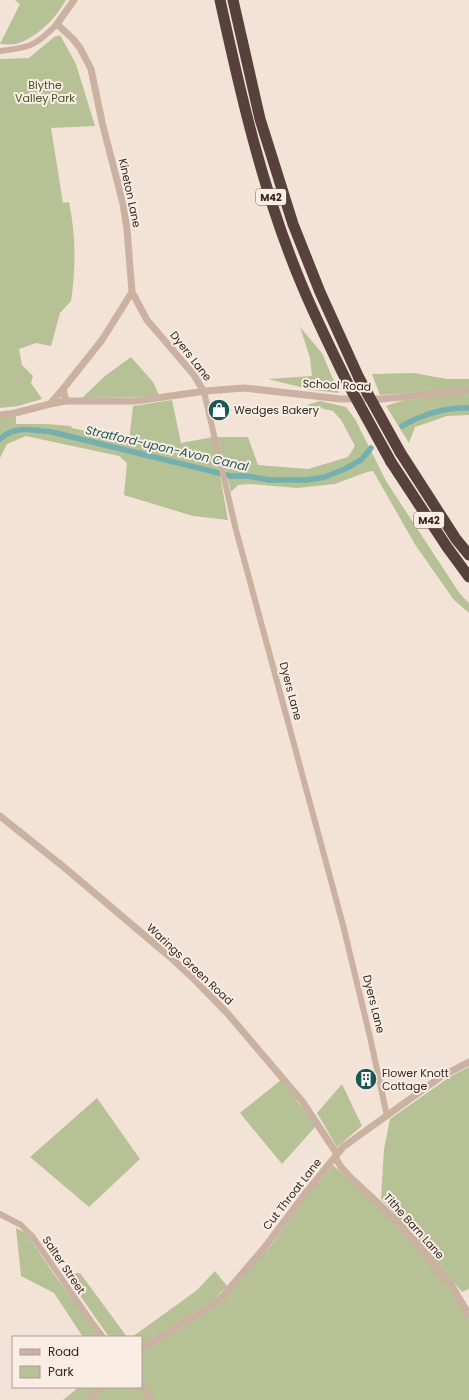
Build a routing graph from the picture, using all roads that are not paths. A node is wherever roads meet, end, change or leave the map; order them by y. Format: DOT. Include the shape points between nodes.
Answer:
graph roads {
  1 [pos="74,0"];
  2 [pos="220,0"];
  3 [pos="233,0"];
  4 [pos="57,24"];
  5 [pos="0,51"];
  6 [pos="132,292"];
  7 [pos="63,389"];
  8 [pos="469,390"];
  9 [pos="204,392"];
  10 [pos="66,401"];
  11 [pos="50,404"];
  12 [pos="0,415"];
  13 [pos="469,555"];
  14 [pos="469,577"];
  15 [pos="0,816"];
  16 [pos="469,1062"];
  17 [pos="387,1116"];
  18 [pos="336,1156"];
  19 [pos="0,1214"];
  20 [pos="469,1315"];
  21 [pos="102,1336"];
  22 [pos="142,1348"];
  23 [pos="142,1387"];
  24 [pos="99,1388"];
  25 [pos="89,1400"];
  26 [pos="151,1400"];
  1 -- 4 [label="street"];
  2 -- 14 [label="highway, M42, bridge" via="256,152 301,282 348,384 391,462 446,547"];
  3 -- 13 [label="highway, M42, bridge" via="260,119 293,224 320,292 360,378 400,452"];
  4 -- 5 [label="street" via="31,46"];
  4 -- 6 [label="street, Kineton Lane" via="80,48 91,69 123,204"];
  6 -- 7 [label="street" via="102,340"];
  6 -- 9 [label="street, Dyers Lane" via="147,320 194,375"];
  7 -- 10 [label="street"];
  7 -- 11 [label="street"];
  8 -- 9 [label="street, School Road" via="341,399 244,388"];
  9 -- 10 [label="street, School Road" via="135,401"];
  9 -- 17 [label="street, Dyers Lane" via="236,530 343,925"];
  10 -- 11 [label="street, School Road"];
  11 -- 12 [label="street, School Road"];
  15 -- 18 [label="street, Warings Green Road" via="194,979 228,1014 302,1101"];
  16 -- 17 [label="street, Cut Throat Lane" via="442,1076"];
  17 -- 18 [label="street, Cut Throat Lane" via="349,1142"];
  18 -- 20 [label="street, Tithe Barn Lane" via="341,1167 402,1227 452,1286"];
  18 -- 22 [label="street, Cut Throat Lane" via="223,1296"];
  19 -- 21 [label="street, Salter Street" via="21,1225 32,1236"];
  23 -- 26 [label="street"];
  24 -- 25 [label="street"];
}
